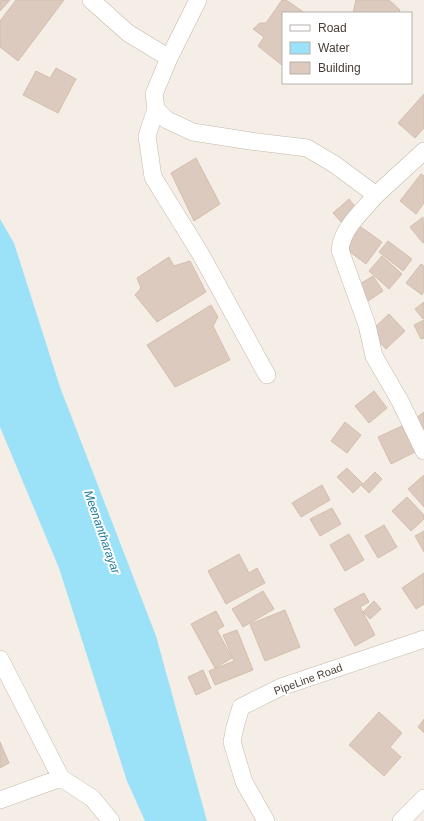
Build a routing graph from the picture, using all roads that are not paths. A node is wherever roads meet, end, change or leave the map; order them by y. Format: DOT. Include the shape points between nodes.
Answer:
graph roads {
  1 [pos="91,0"];
  2 [pos="198,0"];
  3 [pos="170,58"];
  4 [pos="156,110"];
  5 [pos="424,151"];
  6 [pos="376,195"];
  7 [pos="267,375"];
  8 [pos="424,451"];
  9 [pos="424,639"];
  10 [pos="0,659"];
  11 [pos="62,778"];
  12 [pos="424,798"];
  13 [pos="0,800"];
  14 [pos="111,821"];
  15 [pos="266,821"];
  16 [pos="400,821"];
  1 -- 3 [label="street" via="128,33"];
  2 -- 3 [label="street"];
  3 -- 4 [label="street" via="154,94"];
  4 -- 6 [label="street" via="167,120 193,132 307,148"];
  4 -- 7 [label="street" via="147,136 153,177 200,253"];
  5 -- 6 [label="street"];
  6 -- 8 [label="street" via="348,229 340,250 367,325 374,356 400,401"];
  9 -- 15 [label="street, PipeLine Road" via="281,687 241,707 232,742 244,782"];
  10 -- 11 [label="street"];
  11 -- 13 [label="street"];
  11 -- 14 [label="street" via="92,798"];
  12 -- 16 [label="street"];
}
